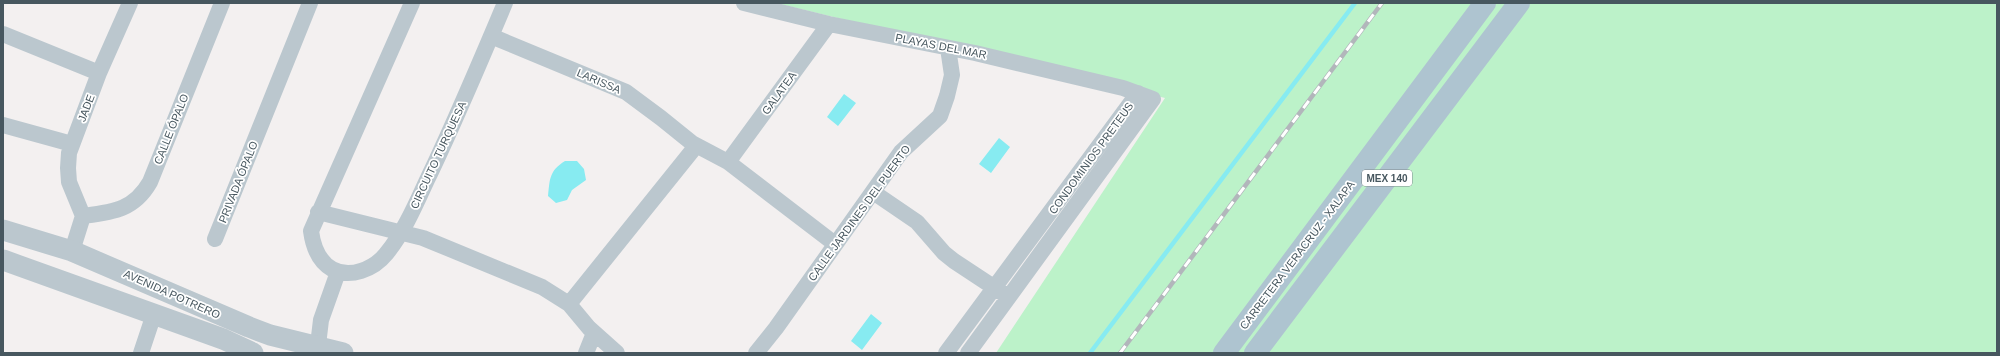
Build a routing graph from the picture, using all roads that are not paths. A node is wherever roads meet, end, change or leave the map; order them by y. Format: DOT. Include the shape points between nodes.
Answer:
graph roads {
  1 [pos="130,3"];
  2 [pos="222,3"];
  3 [pos="310,3"];
  4 [pos="412,3"];
  5 [pos="505,3"];
  6 [pos="744,3"];
  7 [pos="1485,3"];
  8 [pos="1518,3"];
  9 [pos="829,24"];
  10 [pos="3,34"];
  11 [pos="491,36"];
  12 [pos="948,48"];
  13 [pos="99,73"];
  14 [pos="1138,93"];
  15 [pos="3,125"];
  16 [pos="72,144"];
  17 [pos="696,146"];
  18 [pos="728,162"];
  19 [pos="873,192"];
  20 [pos="318,212"];
  21 [pos="83,216"];
  22 [pos="3,230"];
  23 [pos="400,232"];
  24 [pos="215,239"];
  25 [pos="835,244"];
  26 [pos="72,251"];
  27 [pos="3,260"];
  28 [pos="338,272"];
  29 [pos="995,288"];
  30 [pos="1009,298"];
  31 [pos="569,304"];
  32 [pos="154,314"];
  33 [pos="594,333"];
  34 [pos="318,345"];
  35 [pos="141,353"];
  36 [pos="253,353"];
  37 [pos="343,353"];
  38 [pos="586,353"];
  39 [pos="617,353"];
  40 [pos="756,353"];
  41 [pos="946,353"];
  42 [pos="968,353"];
  43 [pos="1224,353"];
  44 [pos="1255,353"];
  1 -- 13 [label="street, JADE"];
  2 -- 21 [label="street, CALLE ÓPALO" via="145,191 124,208 112,213"];
  3 -- 24 [label="street, PRIVADA ÓPALO"];
  4 -- 20 [label="street"];
  5 -- 11 [label="street, CIRCUITO TURQUESA"];
  6 -- 9 [label="street, PLAYAS DEL MAR"];
  7 -- 43 [label="main road, CARRETERA VERACRUZ - XALAPA / MEX 140"];
  8 -- 44 [label="main road, MEX 140"];
  9 -- 12 [label="street, PLAYAS DEL MAR"];
  9 -- 18 [label="street, GALATEA"];
  10 -- 13 [label="street"];
  11 -- 17 [label="street, LARISSA" via="626,92"];
  11 -- 23 [label="street, CIRCUITO TURQUESA" via="436,161"];
  12 -- 14 [label="street, PLAYAS DEL MAR" via="983,54"];
  12 -- 19 [label="street, CALLE JARDINES DEL PUERTO" via="952,74 940,116 906,146"];
  13 -- 16 [label="street, JADE"];
  14 -- 29 [label="street, CONDOMINIOS PRETEUS"];
  14 -- 30 [label="street, CONDOMINIOS PRETEUS" via="1153,100"];
  15 -- 16 [label="street"];
  16 -- 21 [label="street, JADE" via="68,168 69,182"];
  17 -- 18 [label="street, LARISSA"];
  17 -- 31 [label="street"];
  18 -- 25 [label="street, LARISSA"];
  19 -- 25 [label="street, CALLE JARDINES DEL PUERTO"];
  19 -- 29 [label="street" via="917,222 954,261"];
  20 -- 23 [label="street"];
  20 -- 28 [label="street" via="311,231 313,245 328,266"];
  21 -- 26 [label="street"];
  22 -- 26 [label="street, AVENIDA POTRERO"];
  23 -- 28 [label="street, CIRCUITO TURQUESA" via="386,254 373,266 351,273"];
  23 -- 31 [label="street" via="439,243 542,287"];
  25 -- 40 [label="street, CALLE JARDINES DEL PUERTO"];
  26 -- 34 [label="street, AVENIDA POTRERO" via="249,328"];
  27 -- 32 [label="street, AVENIDA POTRERO"];
  28 -- 34 [label="street" via="321,320"];
  29 -- 30 [label="street"];
  29 -- 41 [label="street, CONDOMINIOS PRETEUS"];
  30 -- 42 [label="street, CONDOMINIOS PRETEUS"];
  31 -- 33 [label="street"];
  32 -- 35 [label="street"];
  32 -- 36 [label="street, AVENIDA POTRERO" via="223,339"];
  33 -- 38 [label="street"];
  33 -- 39 [label="street"];
  34 -- 37 [label="street, AVENIDA POTRERO"];
}
